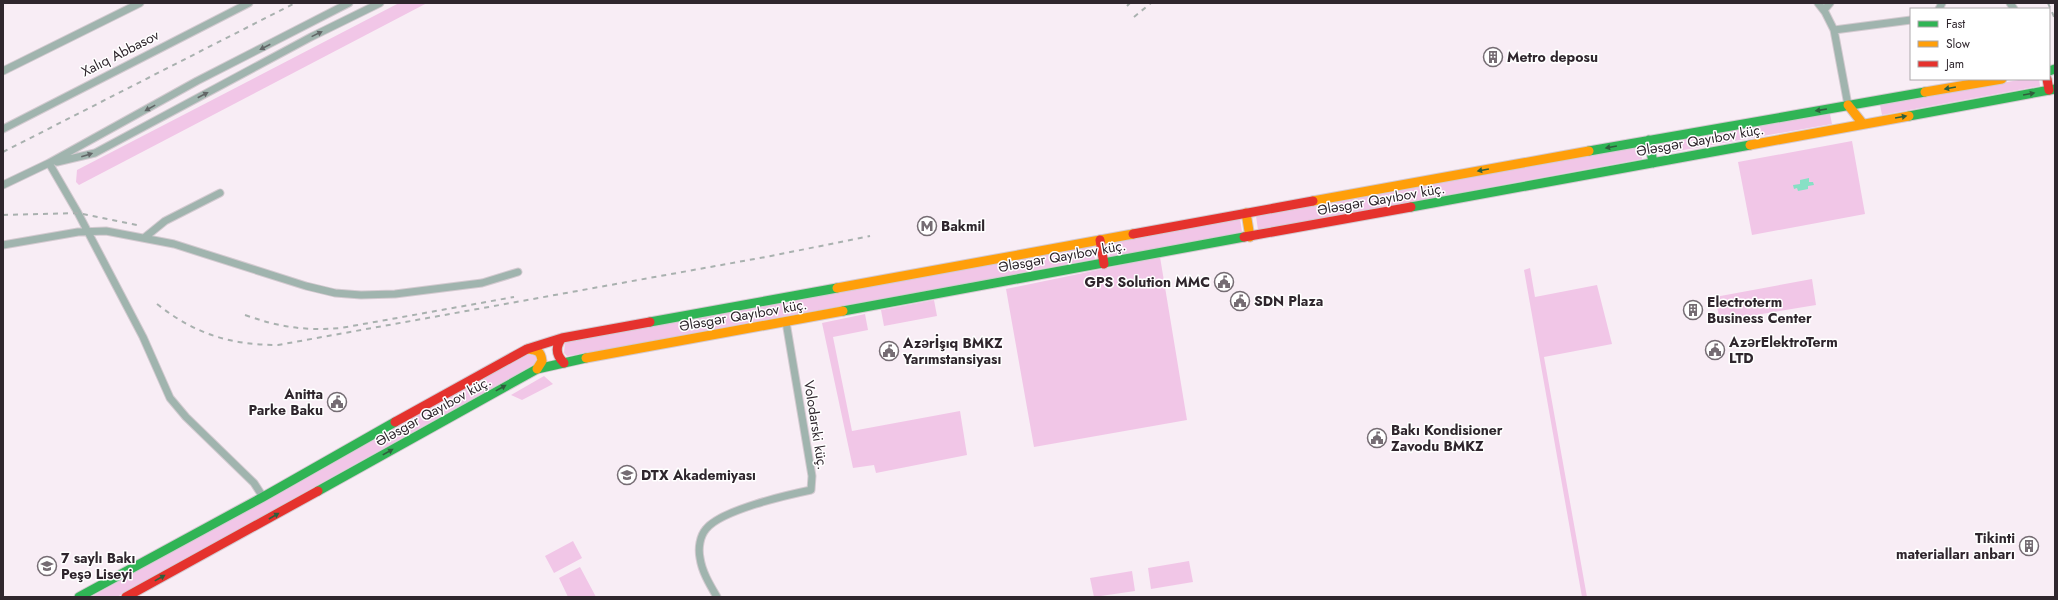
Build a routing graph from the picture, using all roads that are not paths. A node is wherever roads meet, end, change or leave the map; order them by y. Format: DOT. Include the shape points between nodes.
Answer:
graph roads {
  1 [pos="140,3"];
  2 [pos="249,3"];
  3 [pos="349,3"];
  4 [pos="380,3"];
  5 [pos="1818,3"];
  6 [pos="1830,3"];
  7 [pos="1824,10"];
  8 [pos="1910,20"];
  9 [pos="1834,30"];
  10 [pos="3,71"];
  11 [pos="1996,80"];
  12 [pos="2047,80"];
  13 [pos="2052,90"];
  14 [pos="1848,105"];
  15 [pos="1863,124"];
  16 [pos="3,129"];
  17 [pos="1649,140"];
  18 [pos="1653,163"];
  19 [pos="49,164"];
  20 [pos="3,185"];
  21 [pos="220,194"];
  22 [pos="1246,213"];
  23 [pos="88,231"];
  24 [pos="1250,237"];
  25 [pos="144,238"];
  26 [pos="1100,240"];
  27 [pos="3,245"];
  28 [pos="1104,264"];
  29 [pos="518,272"];
  30 [pos="786,322"];
  31 [pos="562,338"];
  32 [pos="527,349"];
  33 [pos="564,363"];
  34 [pos="537,370"];
  35 [pos="263,497"];
  36 [pos="79,597"];
  37 [pos="126,597"];
  38 [pos="717,597"];
  1 -- 10 [label="street"];
  2 -- 16 [label="street, Xalıq Abbasov"];
  3 -- 19 [label="street, one-way" via="197,81"];
  19 -- 4 [label="street, one-way" via="95,152"];
  5 -- 7 [label="street"];
  6 -- 7 [label="street"];
  7 -- 9 [label="street"];
  8 -- 9 [label="street"];
  9 -- 14 [label="street"];
  11 -- 14 [label="main road, Ələsgər Qayıbov küç., one-way"];
  12 -- 13 [label="main road"];
  15 -- 13 [label="main road, Ələsgər Qayıbov küç., one-way"];
  14 -- 15 [label="main road"];
  14 -- 17 [label="main road, Ələsgər Qayıbov küç., one-way"];
  15 -- 18 [label="main road, Ələsgər Qayıbov küç."];
  17 -- 18 [label="main road"];
  17 -- 22 [label="main road, Ələsgər Qayıbov küç., one-way"];
  18 -- 24 [label="main road, Ələsgər Qayıbov küç."];
  19 -- 20 [label="street"];
  19 -- 23 [label="street"];
  21 -- 25 [label="street" via="165,220"];
  22 -- 24 [label="main road"];
  22 -- 26 [label="main road, Ələsgər Qayıbov küç."];
  23 -- 25 [label="street" via="106,231"];
  23 -- 27 [label="street"];
  23 -- 35 [label="street" via="143,337 170,398 254,483"];
  24 -- 28 [label="main road, Ələsgər Qayıbov küç."];
  25 -- 29 [label="street" via="174,244 335,293 395,294 482,283"];
  26 -- 28 [label="main road"];
  26 -- 31 [label="main road, Ələsgər Qayıbov küç."];
  28 -- 30 [label="main road, Ələsgər Qayıbov küç."];
  30 -- 33 [label="main road, Ələsgər Qayıbov küç."];
  30 -- 38 [label="street, Volodarski küç." via="812,476 811,490 750,505 707,527 701,539 700,557"];
  31 -- 32 [label="main road, Ələsgər Qayıbov küç."];
  31 -- 33 [label="main road" via="556,352"];
  32 -- 34 [label="main road" via="537,350 541,354 542,361"];
  32 -- 35 [label="main road, Ələsgər Qayıbov küç."];
  33 -- 34 [label="main road, Ələsgər Qayıbov küç."];
  37 -- 34 [label="main road, Ələsgər Qayıbov küç., one-way"];
  35 -- 36 [label="main road, Ələsgər Qayıbov küç."];
}
